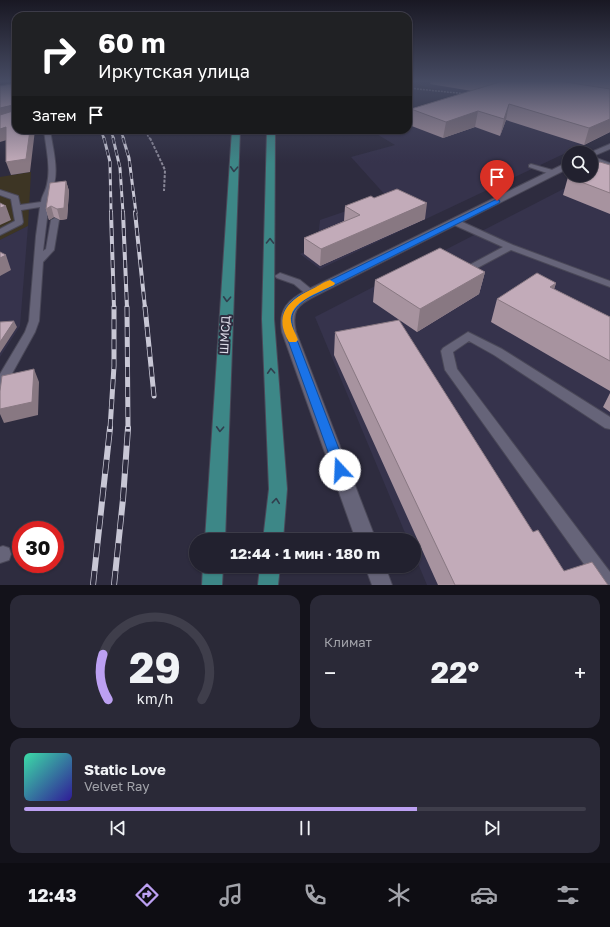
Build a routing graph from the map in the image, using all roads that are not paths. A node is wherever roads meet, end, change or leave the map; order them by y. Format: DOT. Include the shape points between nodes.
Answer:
graph roads {
  1 [pos="48,134"];
  2 [pos="236,134"];
  3 [pos="271,134"];
  4 [pos="610,146"];
  5 [pos="598,151"];
  6 [pos="598,161"];
  7 [pos="610,165"];
  8 [pos="531,166"];
  9 [pos="562,169"];
  10 [pos="552,174"];
  11 [pos="0,192"];
  12 [pos="45,204"];
  13 [pos="18,208"];
  14 [pos="55,220"];
  15 [pos="455,222"];
  16 [pos="0,232"];
  17 [pos="510,247"];
  18 [pos="38,261"];
  19 [pos="465,272"];
  20 [pos="280,276"];
  21 [pos="610,284"];
  22 [pos="311,293"];
  23 [pos="0,385"];
  24 [pos="610,424"];
  25 [pos="215,533"];
  26 [pos="274,533"];
  27 [pos="363,533"];
  28 [pos="213,573"];
  29 [pos="269,573"];
  30 [pos="378,573"];
  31 [pos="212,585"];
  32 [pos="268,585"];
  33 [pos="382,585"];
  34 [pos="610,585"];
  1 -- 12 [label="lane" via="52,165 51,186 46,194"];
  2 -- 25 [label="main road, ШМСД, one-way"];
  26 -- 3 [label="main road, one-way" via="278,489 268,319"];
  4 -- 5 [label="street"];
  6 -- 7 [label="lane"];
  8 -- 10 [label="lane"];
  9 -- 10 [label="street"];
  10 -- 15 [label="street"];
  11 -- 13 [label="lane" via="15,198"];
  12 -- 13 [label="lane"];
  12 -- 18 [label="lane"];
  13 -- 16 [label="lane" via="19,222"];
  14 -- 18 [label="lane" via="50,250"];
  15 -- 17 [label="lane"];
  15 -- 22 [label="street"];
  17 -- 19 [label="lane"];
  17 -- 21 [label="lane"];
  18 -- 23 [label="lane" via="34,321"];
  20 -- 22 [label="lane" via="297,282"];
  22 -- 27 [label="street" via="293,305 287,315 287,322"];
  24 -- 34 [label="lane" via="498,352 468,336 447,351 451,370"];
  28 -- 31 [label="main road"];
  29 -- 32 [label="main road"];
  30 -- 33 [label="street"];
}
